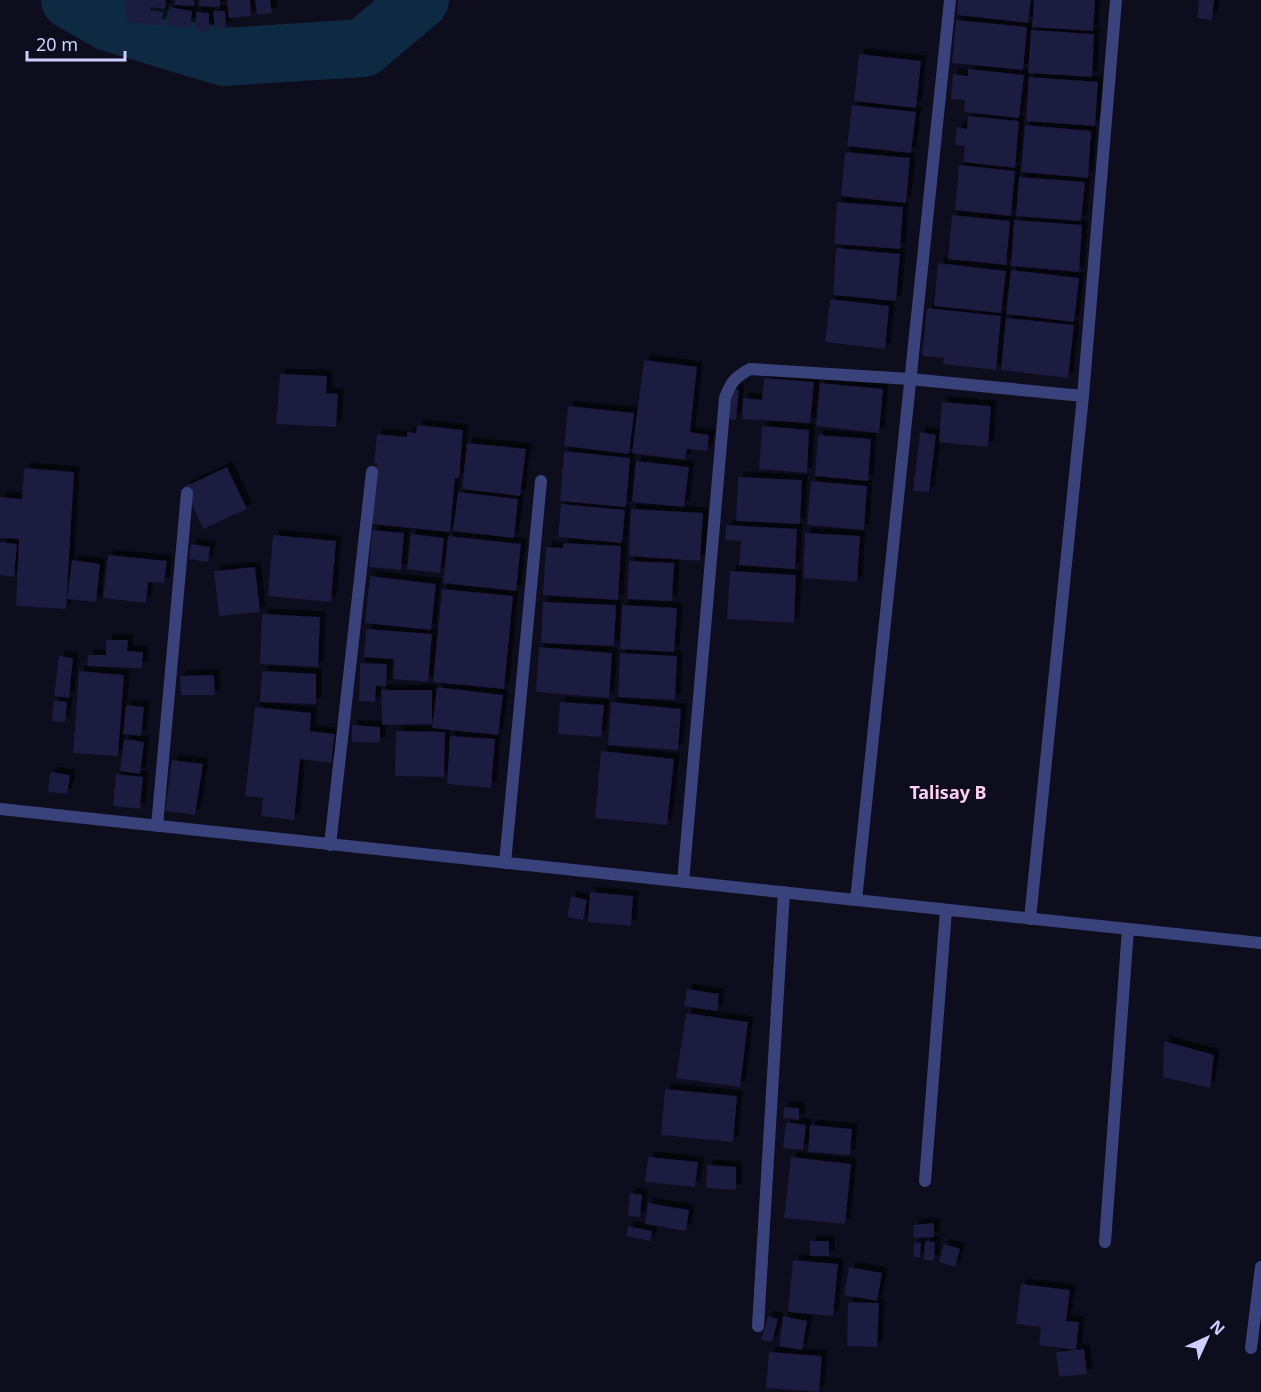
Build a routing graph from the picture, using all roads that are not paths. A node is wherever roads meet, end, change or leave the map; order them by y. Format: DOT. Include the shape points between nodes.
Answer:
graph roads {
  1 [pos="950,0"];
  2 [pos="1116,0"];
  3 [pos="910,379"];
  4 [pos="1083,396"];
  5 [pos="372,472"];
  6 [pos="541,481"];
  7 [pos="187,494"];
  8 [pos="0,809"];
  9 [pos="157,826"];
  10 [pos="330,845"];
  11 [pos="505,863"];
  12 [pos="683,882"];
  13 [pos="784,892"];
  14 [pos="856,900"];
  15 [pos="946,910"];
  16 [pos="1030,919"];
  17 [pos="1128,929"];
  18 [pos="1261,943"];
  19 [pos="924,1181"];
  20 [pos="1105,1242"];
  21 [pos="1261,1267"];
  22 [pos="759,1326"];
  23 [pos="1251,1348"];
  1 -- 3 [label="street"];
  2 -- 4 [label="street"];
  3 -- 4 [label="street"];
  3 -- 12 [label="street" via="750,369 739,375 724,398"];
  3 -- 14 [label="street"];
  4 -- 16 [label="street"];
  5 -- 10 [label="street"];
  6 -- 11 [label="street"];
  7 -- 9 [label="street"];
  8 -- 9 [label="street"];
  9 -- 10 [label="street"];
  10 -- 11 [label="street"];
  11 -- 12 [label="street"];
  12 -- 13 [label="street"];
  13 -- 14 [label="street"];
  13 -- 22 [label="street"];
  14 -- 15 [label="street"];
  15 -- 16 [label="street"];
  15 -- 19 [label="street"];
  16 -- 17 [label="street"];
  17 -- 18 [label="street"];
  17 -- 20 [label="street"];
  21 -- 23 [label="street"];
}
